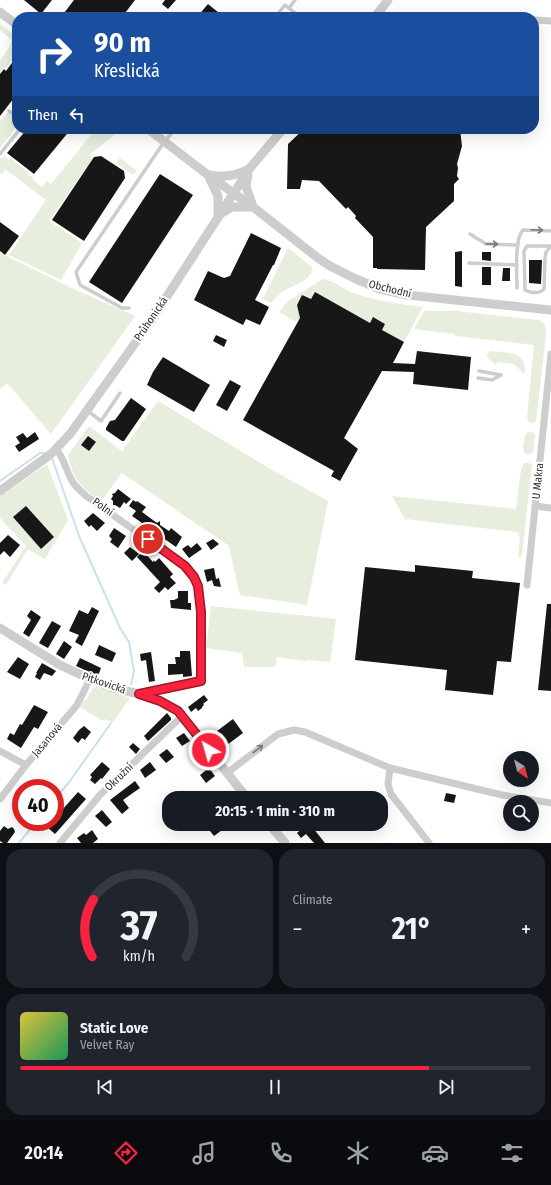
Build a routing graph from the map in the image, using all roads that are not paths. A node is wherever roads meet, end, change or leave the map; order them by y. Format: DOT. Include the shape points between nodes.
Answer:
graph roads {
  1 [pos="295,0"];
  2 [pos="388,0"];
  3 [pos="289,8"];
  4 [pos="0,12"];
  5 [pos="279,12"];
  6 [pos="294,12"];
  7 [pos="379,12"];
  8 [pos="539,20"];
  9 [pos="12,21"];
  10 [pos="551,21"];
  11 [pos="9,111"];
  12 [pos="12,113"];
  13 [pos="16,134"];
  14 [pos="154,134"];
  15 [pos="171,134"];
  16 [pos="279,134"];
  17 [pos="164,142"];
  18 [pos="0,154"];
  19 [pos="250,168"];
  20 [pos="208,175"];
  21 [pos="233,193"];
  22 [pos="253,207"];
  23 [pos="218,216"];
  24 [pos="551,231"];
  25 [pos="470,234"];
  26 [pos="518,245"];
  27 [pos="551,246"];
  28 [pos="469,263"];
  29 [pos="517,265"];
  30 [pos="517,288"];
  31 [pos="129,308"];
  32 [pos="551,310"];
  33 [pos="551,354"];
  34 [pos="479,372"];
  35 [pos="478,378"];
  36 [pos="120,394"];
  37 [pos="88,411"];
  38 [pos="56,449"];
  39 [pos="0,491"];
  40 [pos="535,506"];
  41 [pos="551,508"];
  42 [pos="527,585"];
  43 [pos="0,628"];
  44 [pos="90,679"];
  45 [pos="139,694"];
  46 [pos="182,716"];
  47 [pos="0,751"];
  48 [pos="26,765"];
  49 [pos="390,768"];
  50 [pos="227,774"];
  51 [pos="241,791"];
  52 [pos="0,799"];
  53 [pos="551,803"];
  54 [pos="275,831"];
  55 [pos="60,843"];
  56 [pos="285,843"];
  57 [pos="429,843"];
  1 -- 3 [label="lane"];
  2 -- 7 [label="street"];
  3 -- 5 [label="lane" via="285,5"];
  3 -- 6 [label="lane"];
  4 -- 9 [label="street"];
  8 -- 10 [label="street"];
  11 -- 12 [label="lane"];
  13 -- 18 [label="lane"];
  14 -- 17 [label="street, Obchodní"];
  15 -- 17 [label="lane"];
  16 -- 19 [label="street, Průhonická"];
  17 -- 20 [label="street, Obchodní"];
  17 -- 31 [label="lane" via="76,272 80,285 122,308"];
  19 -- 20 [label="street" via="230,176"];
  19 -- 21 [label="street, Průhonická"];
  19 -- 22 [label="street" via="246,186"];
  20 -- 21 [label="street, Obchodní"];
  20 -- 23 [label="street" via="218,196"];
  21 -- 22 [label="street, Obchodní"];
  21 -- 23 [label="street, Průhonická"];
  22 -- 23 [label="street" via="232,207"];
  22 -- 32 [label="street, Obchodní" via="330,266 380,289 435,298"];
  23 -- 37 [label="street, Průhonická"];
  26 -- 24 [label="lane, one-way" via="523,230"];
  25 -- 26 [label="lane, one-way" via="486,244"];
  26 -- 29 [label="lane"];
  27 -- 27 [label="lane" via="525,248 525,290 540,292 544,289 546,252"];
  28 -- 29 [label="lane"];
  29 -- 30 [label="lane"];
  33 -- 40 [label="street, U Makra"];
  34 -- 35 [label="lane" via="501,375 492,380"];
  36 -- 37 [label="lane" via="101,421"];
  37 -- 38 [label="street, Průhonická"];
  38 -- 39 [label="street, Průhonická"];
  38 -- 45 [label="street, Polní" via="63,458 76,487 185,566 194,577 200,599 201,681"];
  40 -- 41 [label="street"];
  40 -- 42 [label="street, U Makra"];
  43 -- 44 [label="street, Pitkovická" via="60,665"];
  44 -- 45 [label="street, Pitkovická"];
  44 -- 48 [label="street, Jasanová" via="77,705"];
  45 -- 46 [label="street, Pitkovická" via="160,701"];
  46 -- 50 [label="street, Pitkovická"];
  46 -- 55 [label="street, Okružní" via="100,796"];
  47 -- 48 [label="street"];
  48 -- 52 [label="street, Jasanová"];
  50 -- 49 [label="street, one-way" via="270,740 286,731 294,730 305,732"];
  49 -- 53 [label="street" via="502,795"];
  49 -- 57 [label="street" via="388,784 391,794"];
  50 -- 51 [label="street, Pitkovická"];
  54 -- 56 [label="street"];
}
